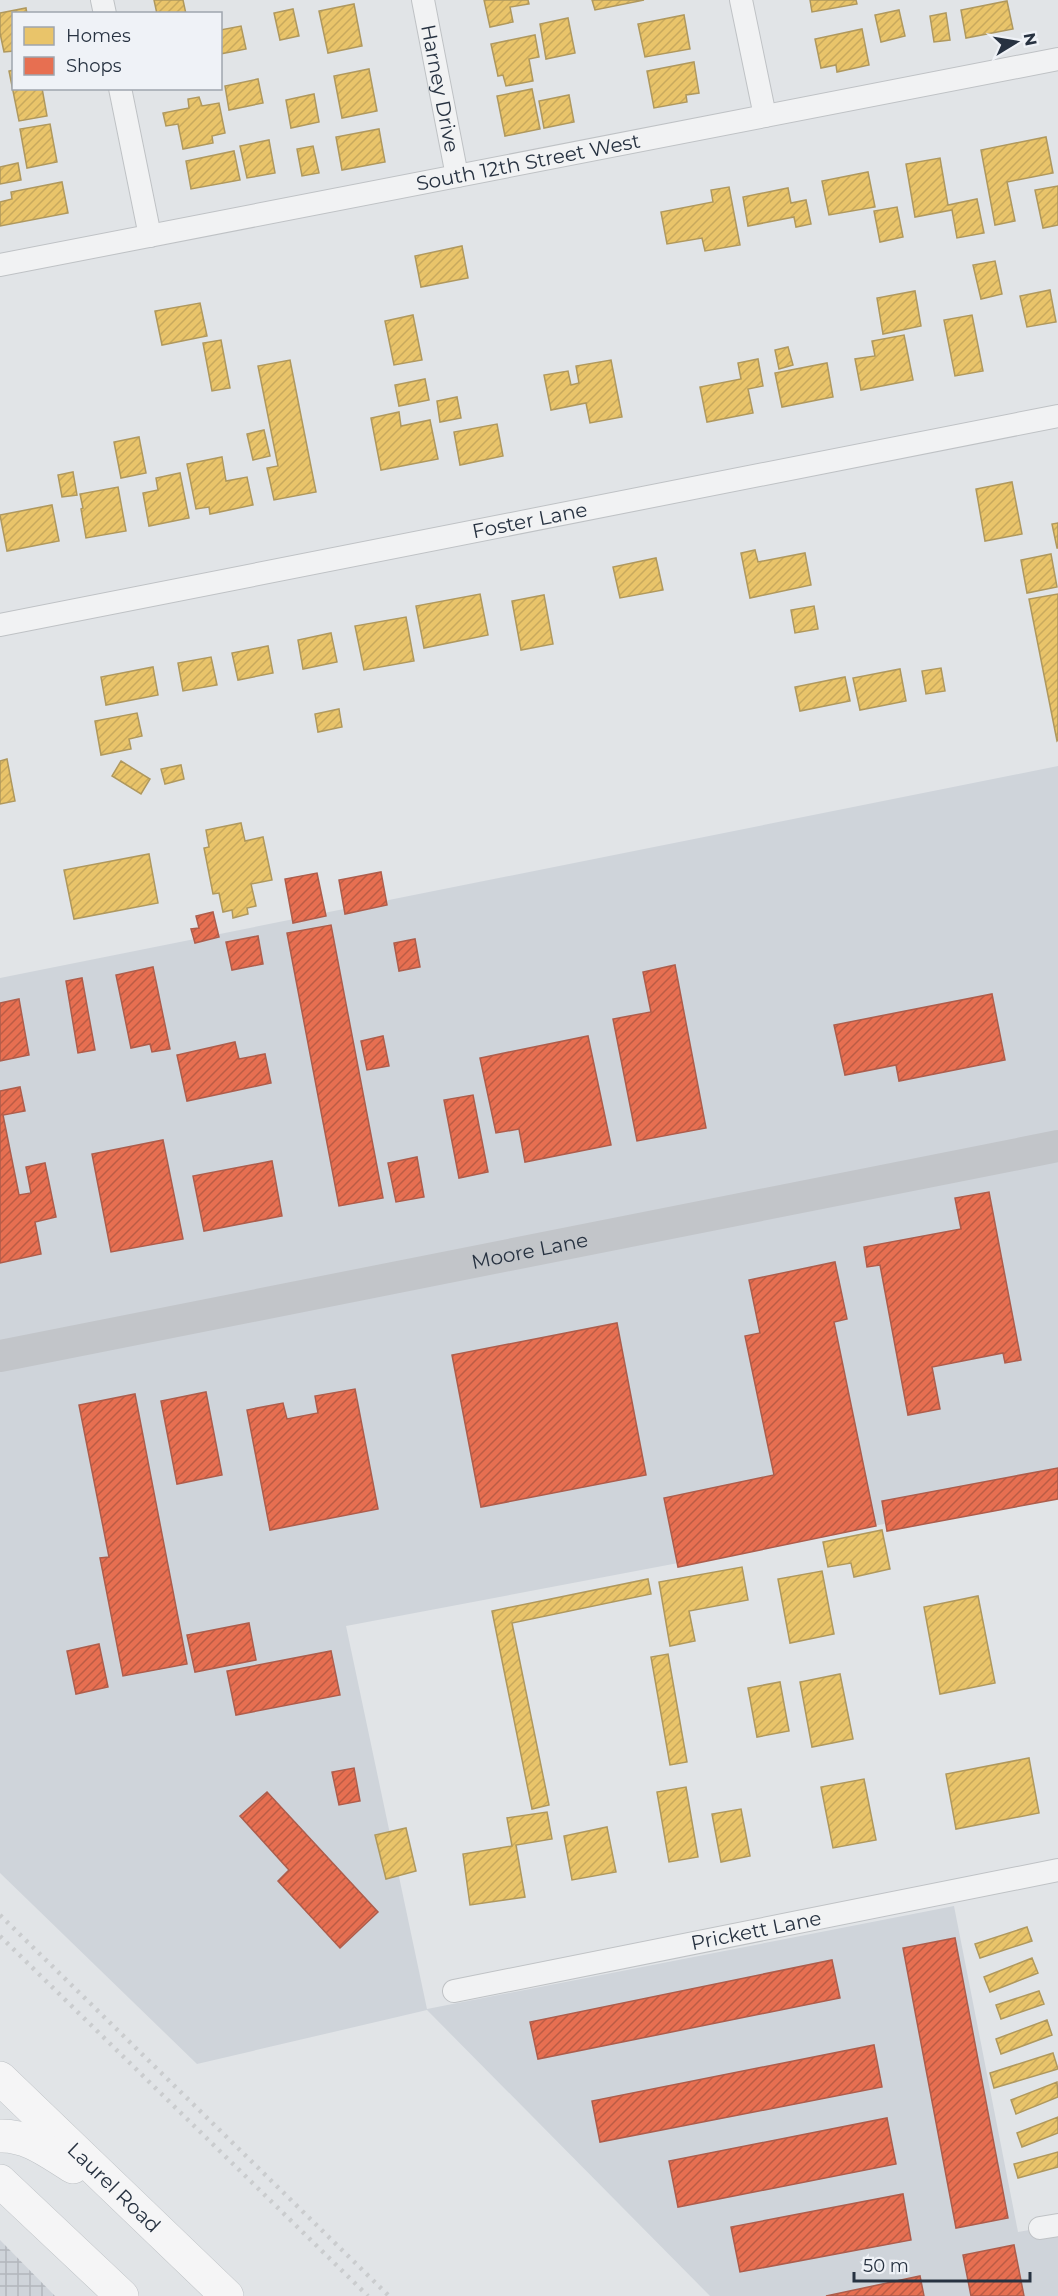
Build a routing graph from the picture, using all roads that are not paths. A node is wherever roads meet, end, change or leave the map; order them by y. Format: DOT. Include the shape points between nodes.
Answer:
graph roads {
  1 [pos="423,0"];
  2 [pos="741,0"];
  3 [pos="1058,59"];
  4 [pos="120,90"];
  5 [pos="765,116"];
  6 [pos="457,176"];
  7 [pos="150,236"];
  8 [pos="0,265"];
  9 [pos="1058,416"];
  10 [pos="0,625"];
  11 [pos="1058,1146"];
  12 [pos="0,1356"];
  13 [pos="1058,1870"];
  14 [pos="454,1991"];
  15 [pos="0,2078"];
  16 [pos="0,2136"];
  17 [pos="0,2181"];
  18 [pos="123,2198"];
  19 [pos="122,2296"];
  20 [pos="227,2296"];
  1 -- 6 [label="street, Harney Drive"];
  2 -- 5 [label="street"];
  3 -- 5 [label="street, South 12th Street West"];
  4 -- 7 [label="street"];
  5 -- 6 [label="street, South 12th Street West"];
  6 -- 7 [label="street, South 12th Street West"];
  7 -- 8 [label="street, South 12th Street West"];
  9 -- 10 [label="street, Foster Lane"];
  11 -- 12 [label="street, Moore Lane"];
  13 -- 14 [label="street, Prickett Lane"];
  15 -- 18 [label="main road, Laurel Road"];
  16 -- 18 [label="main road" via="29,2141"];
  17 -- 19 [label="main road"];
  18 -- 20 [label="main road, Laurel Road"];
}
